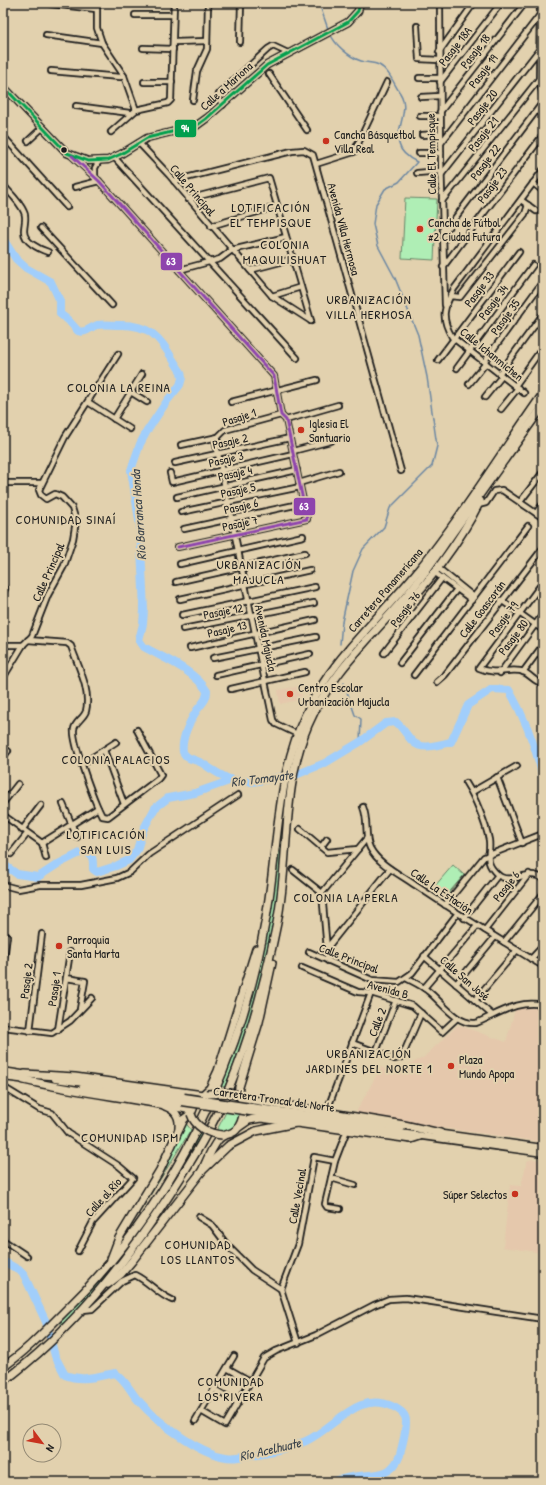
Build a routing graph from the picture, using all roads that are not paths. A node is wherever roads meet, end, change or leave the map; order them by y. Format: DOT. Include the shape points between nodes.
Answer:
graph roads {
  1 [pos="97,3"];
  2 [pos="174,3"];
  3 [pos="208,3"];
  4 [pos="241,3"];
  5 [pos="360,3"];
  6 [pos="440,3"];
  7 [pos="501,3"];
  8 [pos="525,3"];
  9 [pos="540,3"];
  10 [pos="51,4"];
  11 [pos="473,5"];
  12 [pos="96,9"];
  13 [pos="542,12"];
  14 [pos="135,15"];
  15 [pos="173,15"];
  16 [pos="417,26"];
  17 [pos="46,35"];
  18 [pos="207,41"];
  19 [pos="174,42"];
  20 [pos="240,42"];
  21 [pos="102,43"];
  22 [pos="143,48"];
  23 [pos="173,49"];
  24 [pos="539,50"];
  25 [pos="439,52"];
  26 [pos="288,54"];
  27 [pos="439,60"];
  28 [pos="51,70"];
  29 [pos="269,74"];
  30 [pos="124,76"];
  31 [pos="419,78"];
  32 [pos="539,79"];
  33 [pos="440,80"];
  34 [pos="144,82"];
  35 [pos="172,82"];
  36 [pos="387,82"];
  37 [pos="3,86"];
  38 [pos="421,96"];
  39 [pos="440,96"];
  40 [pos="543,96"];
  41 [pos="194,100"];
  42 [pos="543,102"];
  43 [pos="223,104"];
  44 [pos="76,106"];
  45 [pos="136,110"];
  46 [pos="130,114"];
  47 [pos="440,114"];
  48 [pos="420,116"];
  49 [pos="42,128"];
  50 [pos="307,130"];
  51 [pos="111,132"];
  52 [pos="440,134"];
  53 [pos="422,135"];
  54 [pos="543,135"];
  55 [pos="3,136"];
  56 [pos="28,141"];
  57 [pos="139,143"];
  58 [pos="441,143"];
  59 [pos="419,153"];
  60 [pos="441,153"];
  61 [pos="72,156"];
  62 [pos="114,157"];
  63 [pos="99,161"];
  64 [pos="316,164"];
  65 [pos="543,170"];
  66 [pos="417,173"];
  67 [pos="441,173"];
  68 [pos="97,179"];
  69 [pos="174,181"];
  70 [pos="533,183"];
  71 [pos="3,185"];
  72 [pos="75,187"];
  73 [pos="543,191"];
  74 [pos="188,199"];
  75 [pos="521,200"];
  76 [pos="442,201"];
  77 [pos="528,205"];
  78 [pos="277,206"];
  79 [pos="67,207"];
  80 [pos="536,211"];
  81 [pos="211,226"];
  82 [pos="41,228"];
  83 [pos="442,235"];
  84 [pos="286,237"];
  85 [pos="232,250"];
  86 [pos="48,252"];
  87 [pos="519,252"];
  88 [pos="292,259"];
  89 [pos="209,261"];
  90 [pos="533,265"];
  91 [pos="443,267"];
  92 [pos="179,270"];
  93 [pos="250,270"];
  94 [pos="542,284"];
  95 [pos="444,285"];
  96 [pos="301,287"];
  97 [pos="454,289"];
  98 [pos="272,296"];
  99 [pos="450,296"];
  100 [pos="112,305"];
  101 [pos="445,305"];
  102 [pos="543,314"];
  103 [pos="454,339"];
  104 [pos="543,347"];
  105 [pos="469,350"];
  106 [pos="118,354"];
  107 [pos="297,358"];
  108 [pos="438,360"];
  109 [pos="485,363"];
  110 [pos="457,368"];
  111 [pos="142,374"];
  112 [pos="500,375"];
  113 [pos="317,380"];
  114 [pos="469,384"];
  115 [pos="516,387"];
  116 [pos="277,390"];
  117 [pos="131,392"];
  118 [pos="524,393"];
  119 [pos="543,394"];
  120 [pos="485,397"];
  121 [pos="88,402"];
  122 [pos="147,402"];
  123 [pos="231,402"];
  124 [pos="338,405"];
  125 [pos="543,406"];
  126 [pos="501,409"];
  127 [pos="281,415"];
  128 [pos="114,419"];
  129 [pos="286,420"];
  130 [pos="130,429"];
  131 [pos="218,437"];
  132 [pos="290,438"];
  133 [pos="331,441"];
  134 [pos="181,445"];
  135 [pos="293,453"];
  136 [pos="218,454"];
  137 [pos="175,463"];
  138 [pos="222,470"];
  139 [pos="297,470"];
  140 [pos="339,471"];
  141 [pos="402,471"];
  142 [pos="543,472"];
  143 [pos="170,473"];
  144 [pos="491,480"];
  145 [pos="3,483"];
  146 [pos="42,483"];
  147 [pos="300,485"];
  148 [pos="225,486"];
  149 [pos="177,497"];
  150 [pos="228,502"];
  151 [pos="520,502"];
  152 [pos="304,503"];
  153 [pos="543,504"];
  154 [pos="478,505"];
  155 [pos="181,512"];
  156 [pos="536,513"];
  157 [pos="543,518"];
  158 [pos="231,519"];
  159 [pos="528,526"];
  160 [pos="184,529"];
  161 [pos="235,534"];
  162 [pos="303,536"];
  163 [pos="178,547"];
  164 [pos="543,548"];
  165 [pos="238,551"];
  166 [pos="306,553"];
  167 [pos="180,564"];
  168 [pos="241,567"];
  169 [pos="310,570"];
  170 [pos="435,570"];
  171 [pos="442,578"];
  172 [pos="176,582"];
  173 [pos="543,582"];
  174 [pos="245,584"];
  175 [pos="315,586"];
  176 [pos="456,589"];
  177 [pos="180,599"];
  178 [pos="473,599"];
  179 [pos="248,600"];
  180 [pos="502,600"];
  181 [pos="314,603"];
  182 [pos="520,613"];
  183 [pos="543,614"];
  184 [pos="182,615"];
  185 [pos="251,616"];
  186 [pos="315,620"];
  187 [pos="535,624"];
  188 [pos="183,629"];
  189 [pos="543,630"];
  190 [pos="255,633"];
  191 [pos="316,637"];
  192 [pos="369,637"];
  193 [pos="28,640"];
  194 [pos="3,645"];
  195 [pos="24,645"];
  196 [pos="543,645"];
  197 [pos="190,648"];
  198 [pos="258,649"];
  199 [pos="384,653"];
  200 [pos="310,654"];
  201 [pos="213,658"];
  202 [pos="400,663"];
  203 [pos="261,665"];
  204 [pos="305,672"];
  205 [pos="500,672"];
  206 [pos="523,672"];
  207 [pos="216,675"];
  208 [pos="414,675"];
  209 [pos="3,678"];
  210 [pos="543,678"];
  211 [pos="264,681"];
  212 [pos="436,682"];
  213 [pos="541,683"];
  214 [pos="231,688"];
  215 [pos="138,730"];
  216 [pos="299,737"];
  217 [pos="116,742"];
  218 [pos="104,750"];
  219 [pos="8,751"];
  220 [pos="3,757"];
  221 [pos="82,764"];
  222 [pos="517,766"];
  223 [pos="497,777"];
  224 [pos="18,784"];
  225 [pos="466,784"];
  226 [pos="472,792"];
  227 [pos="238,795"];
  228 [pos="3,803"];
  229 [pos="63,804"];
  230 [pos="124,804"];
  231 [pos="41,805"];
  232 [pos="363,807"];
  233 [pos="98,808"];
  234 [pos="3,815"];
  235 [pos="283,816"];
  236 [pos="73,824"];
  237 [pos="300,829"];
  238 [pos="22,830"];
  239 [pos="27,834"];
  240 [pos="77,836"];
  241 [pos="540,836"];
  242 [pos="367,838"];
  243 [pos="326,839"];
  244 [pos="42,843"];
  245 [pos="522,843"];
  246 [pos="321,847"];
  247 [pos="358,849"];
  248 [pos="11,854"];
  249 [pos="487,856"];
  250 [pos="46,858"];
  251 [pos="390,869"];
  252 [pos="293,870"];
  253 [pos="529,874"];
  254 [pos="498,875"];
  255 [pos="543,879"];
  256 [pos="3,885"];
  257 [pos="322,893"];
  258 [pos="543,894"];
  259 [pos="445,905"];
  260 [pos="457,914"];
  261 [pos="464,918"];
  262 [pos="266,919"];
  263 [pos="477,926"];
  264 [pos="276,927"];
  265 [pos="484,930"];
  266 [pos="42,934"];
  267 [pos="7,936"];
  268 [pos="495,937"];
  269 [pos="504,942"];
  270 [pos="543,946"];
  271 [pos="327,948"];
  272 [pos="517,950"];
  273 [pos="70,952"];
  274 [pos="309,952"];
  275 [pos="424,956"];
  276 [pos="532,959"];
  277 [pos="328,961"];
  278 [pos="3,966"];
  279 [pos="543,966"];
  280 [pos="302,968"];
  281 [pos="439,969"];
  282 [pos="66,978"];
  283 [pos="406,978"];
  284 [pos="456,984"];
  285 [pos="424,988"];
  286 [pos="371,993"];
  287 [pos="92,998"];
  288 [pos="396,1000"];
  289 [pos="475,1000"];
  290 [pos="543,1005"];
  291 [pos="80,1010"];
  292 [pos="421,1013"];
  293 [pos="492,1015"];
  294 [pos="457,1018"];
  295 [pos="3,1027"];
  296 [pos="30,1030"];
  297 [pos="58,1030"];
  298 [pos="352,1043"];
  299 [pos="376,1052"];
  300 [pos="3,1071"];
  301 [pos="3,1077"];
  302 [pos="24,1077"];
  303 [pos="3,1087"];
  304 [pos="204,1094"];
  305 [pos="240,1097"];
  306 [pos="151,1102"];
  307 [pos="250,1109"];
  308 [pos="191,1112"];
  309 [pos="326,1113"];
  310 [pos="296,1123"];
  311 [pos="238,1129"];
  312 [pos="347,1130"];
  313 [pos="178,1132"];
  314 [pos="440,1133"];
  315 [pos="222,1135"];
  316 [pos="420,1136"];
  317 [pos="543,1148"];
  318 [pos="543,1153"];
  319 [pos="335,1160"];
  320 [pos="202,1171"];
  321 [pos="331,1178"];
  322 [pos="355,1185"];
  323 [pos="340,1210"];
  324 [pos="199,1217"];
  325 [pos="3,1240"];
  326 [pos="78,1251"];
  327 [pos="28,1256"];
  328 [pos="108,1264"];
  329 [pos="280,1289"];
  330 [pos="100,1290"];
  331 [pos="172,1300"];
  332 [pos="83,1310"];
  333 [pos="543,1319"];
  334 [pos="298,1343"];
  335 [pos="234,1356"];
  336 [pos="3,1367"];
  337 [pos="227,1368"];
  338 [pos="250,1381"];
  339 [pos="3,1382"];
  340 [pos="214,1390"];
  341 [pos="238,1403"];
  342 [pos="201,1411"];
  343 [pos="194,1421"];
  1 -- 12 [label="street"];
  2 -- 15 [label="street"];
  3 -- 18 [label="street"];
  4 -- 20 [label="street"];
  5 -- 26 [label="main road, Calle a Mariona" via="352,18"];
  6 -- 25 [label="street, Calle El Tempisque"];
  7 -- 33 [label="street, Pasaje 18A"];
  8 -- 47 [label="street, Pasaje 18"];
  9 -- 13 [label="street"];
  10 -- 12 [label="street"];
  11 -- 25 [label="street"];
  12 -- 21 [label="street" via="97,28"];
  13 -- 24 [label="street"];
  13 -- 58 [label="street, Pasaje 19"];
  14 -- 15 [label="street"];
  15 -- 19 [label="street"];
  16 -- 27 [label="street" via="419,59"];
  17 -- 21 [label="street"];
  18 -- 19 [label="street"];
  18 -- 41 [label="street" via="206,51 197,71"];
  19 -- 23 [label="street"];
  21 -- 30 [label="street"];
  22 -- 23 [label="street"];
  23 -- 35 [label="street"];
  24 -- 32 [label="street"];
  24 -- 67 [label="street, Pasaje 20"];
  25 -- 27 [label="street, Calle El Tempisque"];
  26 -- 43 [label="main road, Calle a Mariona" via="267,65"];
  26 -- 43 [label="street" via="273,46 268,49 219,94 218,98"];
  27 -- 33 [label="street, Calle El Tempisque"];
  28 -- 30 [label="street" via="120,78"];
  29 -- 50 [label="street"];
  30 -- 45 [label="street"];
  31 -- 33 [label="street"];
  32 -- 40 [label="street"];
  32 -- 76 [label="street, Pasaje 21"];
  33 -- 39 [label="street, Calle El Tempisque"];
  34 -- 35 [label="street"];
  35 -- 45 [label="street" via="172,95 168,103"];
  36 -- 64 [label="street" via="354,152"];
  37 -- 49 [label="main road, Calle a Mariona"];
  38 -- 39 [label="street"];
  39 -- 47 [label="street, Calle El Tempisque"];
  42 -- 83 [label="street, Pasaje 22"];
  43 -- 57 [label="main road, Calle a Mariona" via="196,126 159,134"];
  44 -- 46 [label="street"];
  45 -- 46 [label="street"];
  46 -- 51 [label="street"];
  47 -- 48 [label="street"];
  47 -- 52 [label="street, Calle El Tempisque"];
  49 -- 56 [label="street"];
  49 -- 61 [label="main road, Calle a Mariona"];
  52 -- 53 [label="street"];
  52 -- 58 [label="street, Calle El Tempisque"];
  54 -- 91 [label="street, Pasaje 23"];
  55 -- 79 [label="street"];
  57 -- 62 [label="main road, Calle a Mariona"];
  57 -- 69 [label="street, Calle Principal"];
  58 -- 60 [label="street, Calle El Tempisque"];
  59 -- 60 [label="street"];
  60 -- 67 [label="street, Calle El Tempisque"];
  61 -- 63 [label="main road, Calle a Mariona" via="88,161"];
  61 -- 68 [label="street"];
  62 -- 63 [label="main road, Calle a Mariona"];
  62 -- 89 [label="street"];
  63 -- 68 [label="street" via="95,168"];
  64 -- 69 [label="street, Avenida Villa Hermosa" via="309,152 292,151"];
  64 -- 141 [label="street, Avenida Villa Hermosa"];
  65 -- 70 [label="street"];
  66 -- 67 [label="street"];
  67 -- 76 [label="street, Calle El Tempisque"];
  68 -- 72 [label="street"];
  68 -- 92 [label="street"];
  69 -- 74 [label="street, Calle Principal"];
  70 -- 73 [label="street"];
  70 -- 75 [label="street"];
  71 -- 86 [label="street" via="25,213 24,232 28,240 39,249"];
  74 -- 78 [label="street" via="269,178"];
  74 -- 81 [label="street, Calle Principal"];
  75 -- 77 [label="street"];
  75 -- 97 [label="street"];
  76 -- 83 [label="street, Calle El Tempisque"];
  77 -- 80 [label="street"];
  77 -- 99 [label="street" via="473,282 460,297"];
  78 -- 81 [label="street"];
  78 -- 84 [label="street"];
  81 -- 85 [label="street, Calle Principal"];
  82 -- 100 [label="street"];
  83 -- 91 [label="street, Calle El Tempisque"];
  84 -- 85 [label="street"];
  84 -- 88 [label="street"];
  85 -- 89 [label="street" via="220,259"];
  85 -- 93 [label="street, Calle Principal"];
  87 -- 103 [label="street, Pasaje 33"];
  88 -- 93 [label="street"];
  88 -- 96 [label="street"];
  89 -- 92 [label="street"];
  89 -- 107 [label="street"];
  90 -- 105 [label="street, Pasaje 34"];
  91 -- 95 [label="street, Calle El Tempisque"];
  92 -- 116 [label="street" via="274,376"];
  93 -- 98 [label="street, Calle Principal"];
  94 -- 109 [label="street, Pasaje 35"];
  95 -- 97 [label="street"];
  95 -- 101 [label="street, Calle El Tempisque"];
  96 -- 98 [label="street"];
  96 -- 98 [label="street, Calle Principal" via="310,320"];
  97 -- 99 [label="street"];
  99 -- 101 [label="street"];
  101 -- 103 [label="street, Calle Ichanmichen" via="448,330"];
  102 -- 112 [label="street"];
  103 -- 105 [label="street, Calle Ichanmichen"];
  103 -- 108 [label="street, Pasaje 33"];
  104 -- 115 [label="street"];
  105 -- 109 [label="street, Calle Ichanmichen"];
  105 -- 110 [label="street, Pasaje 34"];
  106 -- 121 [label="street"];
  109 -- 112 [label="street, Calle Ichanmichen"];
  109 -- 114 [label="street, Pasaje 35"];
  111 -- 117 [label="street"];
  112 -- 115 [label="street, Calle Ichanmichen"];
  112 -- 120 [label="street"];
  113 -- 116 [label="street"];
  115 -- 118 [label="street, Calle Ichanmichen"];
  115 -- 126 [label="street"];
  116 -- 123 [label="street"];
  116 -- 127 [label="street"];
  117 -- 122 [label="street"];
  117 -- 128 [label="street"];
  119 -- 216 [label="highway, Carretera Panamericana" via="428,558 329,674 309,707"];
  121 -- 128 [label="street"];
  121 -- 146 [label="street" via="65,437"];
  124 -- 129 [label="street"];
  125 -- 144 [label="highway, Carretera Panamericana"];
  127 -- 129 [label="street"];
  127 -- 131 [label="street, Pasaje 1" via="225,430"];
  128 -- 130 [label="street"];
  129 -- 132 [label="street"];
  131 -- 134 [label="street, Pasaje 1"];
  131 -- 136 [label="street, Avenida Majucla"];
  132 -- 135 [label="street"];
  132 -- 136 [label="street, Pasaje 2"];
  133 -- 135 [label="street"];
  135 -- 138 [label="street, Pasaje 3"];
  135 -- 139 [label="street"];
  136 -- 137 [label="street, Pasaje 2"];
  136 -- 138 [label="street, Avenida Majucla"];
  138 -- 143 [label="street, Pasaje 3" via="172,482"];
  138 -- 148 [label="street, Avenida Majucla"];
  139 -- 147 [label="street"];
  139 -- 148 [label="street, Pasaje 4"];
  140 -- 147 [label="street"];
  142 -- 151 [label="street"];
  144 -- 154 [label="highway"];
  144 -- 192 [label="highway, Carretera Panamericana" via="420,579"];
  145 -- 146 [label="street"];
  146 -- 193 [label="street, Calle Principal" via="39,490 43,498 54,494 62,496 72,508 76,521 64,566 48,594 32,636"];
  147 -- 150 [label="street, Pasaje 5"];
  147 -- 152 [label="street"];
  148 -- 149 [label="street, Pasaje 4"];
  148 -- 150 [label="street, Avenida Majucla"];
  150 -- 155 [label="street, Pasaje 5"];
  150 -- 158 [label="street, Avenida Majucla"];
  151 -- 154 [label="street" via="504,490 494,491 486,503"];
  151 -- 156 [label="street"];
  152 -- 158 [label="street, Pasaje 6"];
  152 -- 161 [label="street, Pasaje 7" via="307,519"];
  153 -- 156 [label="street"];
  154 -- 170 [label="highway"];
  156 -- 157 [label="street"];
  158 -- 160 [label="street, Pasaje 6"];
  158 -- 161 [label="street, Avenida Majucla"];
  159 -- 178 [label="street"];
  161 -- 163 [label="street, Pasaje 7"];
  161 -- 165 [label="street, Avenida Majucla"];
  162 -- 165 [label="street"];
  164 -- 180 [label="street, Calle Goascorán"];
  165 -- 167 [label="street"];
  165 -- 168 [label="street, Avenida Majucla"];
  166 -- 168 [label="street"];
  168 -- 172 [label="street"];
  168 -- 174 [label="street, Avenida Majucla"];
  169 -- 174 [label="street"];
  170 -- 171 [label="street"];
  170 -- 178 [label="street"];
  170 -- 192 [label="highway" via="398,612"];
  171 -- 176 [label="street"];
  171 -- 199 [label="street, Pasaje 76"];
  173 -- 182 [label="street, Pasaje 79"];
  174 -- 177 [label="street"];
  174 -- 179 [label="street, Avenida Majucla"];
  175 -- 179 [label="street"];
  176 -- 178 [label="street"];
  176 -- 202 [label="street"];
  178 -- 208 [label="street"];
  179 -- 184 [label="street"];
  179 -- 185 [label="street, Avenida Majucla"];
  180 -- 182 [label="street"];
  180 -- 212 [label="street, Calle Goascorán" via="445,675"];
  181 -- 185 [label="street, Pasaje 12"];
  182 -- 187 [label="street"];
  182 -- 205 [label="street, Pasaje 79" via="479,668"];
  183 -- 187 [label="street, Pasaje 80"];
  185 -- 188 [label="street, Pasaje 12"];
  185 -- 190 [label="street, Avenida Majucla"];
  186 -- 190 [label="street, Pasaje 13"];
  187 -- 189 [label="street"];
  187 -- 205 [label="street, Pasaje 80"];
  190 -- 197 [label="street, Pasaje 13"];
  190 -- 198 [label="street, Avenida Majucla"];
  191 -- 198 [label="street"];
  192 -- 216 [label="highway, Carretera Panamericana" via="330,685"];
  193 -- 195 [label="street, Calle Principal"];
  193 -- 221 [label="street" via="67,643 71,646 86,690 86,710 74,730"];
  194 -- 195 [label="street"];
  195 -- 209 [label="street, Calle Principal"];
  196 -- 206 [label="street"];
  198 -- 201 [label="street"];
  198 -- 203 [label="street, Avenida Majucla"];
  200 -- 203 [label="street"];
  203 -- 207 [label="street"];
  203 -- 211 [label="street, Avenida Majucla"];
  204 -- 211 [label="street"];
  205 -- 206 [label="street"];
  206 -- 213 [label="street"];
  210 -- 213 [label="street"];
  211 -- 214 [label="street"];
  211 -- 216 [label="street, Avenida Majucla" via="274,722"];
  215 -- 230 [label="street" via="161,775"];
  216 -- 235 [label="highway, Carretera Panamericana" via="287,772"];
  217 -- 218 [label="street"];
  218 -- 221 [label="street"];
  218 -- 230 [label="street"];
  219 -- 220 [label="street"];
  221 -- 233 [label="street"];
  222 -- 223 [label="street"];
  223 -- 226 [label="street"];
  223 -- 245 [label="street"];
  224 -- 228 [label="street"];
  225 -- 226 [label="street"];
  226 -- 249 [label="street" via="488,840"];
  227 -- 256 [label="street" via="149,854 130,872 117,878 81,885 40,885 18,889"];
  229 -- 236 [label="street"];
  230 -- 233 [label="street" via="105,818"];
  231 -- 238 [label="street"];
  232 -- 242 [label="street, Calle La Estación" via="367,821"];
  233 -- 236 [label="street"];
  234 -- 238 [label="street"];
  235 -- 262 [label="highway"];
  235 -- 264 [label="highway" via="284,874"];
  236 -- 240 [label="street"];
  236 -- 244 [label="street"];
  237 -- 246 [label="street"];
  238 -- 239 [label="street"];
  239 -- 244 [label="street"];
  239 -- 248 [label="street"];
  241 -- 245 [label="street"];
  242 -- 247 [label="street"];
  242 -- 251 [label="street, Calle La Estación" via="371,850"];
  243 -- 246 [label="street"];
  244 -- 250 [label="street"];
  245 -- 249 [label="street"];
  246 -- 247 [label="street" via="327,852"];
  247 -- 257 [label="street"];
  249 -- 254 [label="street"];
  249 -- 259 [label="street"];
  251 -- 259 [label="street, Calle La Estación"];
  251 -- 271 [label="street"];
  252 -- 257 [label="street"];
  253 -- 254 [label="street" via="506,878"];
  253 -- 255 [label="street"];
  253 -- 265 [label="street, Pasaje 6"];
  254 -- 261 [label="street"];
  257 -- 271 [label="street"];
  258 -- 269 [label="street"];
  259 -- 260 [label="street, Calle La Estación"];
  260 -- 261 [label="street, Calle La Estación"];
  260 -- 275 [label="street"];
  261 -- 263 [label="street, Calle La Estación"];
  262 -- 304 [label="highway" via="218,1071 212,1085"];
  262 -- 328 [label="highway" via="249,996 216,1088 170,1177 139,1226"];
  263 -- 265 [label="street, Calle La Estación"];
  263 -- 281 [label="street"];
  264 -- 305 [label="highway" via="265,1000 242,1073"];
  264 -- 330 [label="highway" via="258,1002 232,1080 217,1114 161,1208"];
  265 -- 268 [label="street, Calle La Estación"];
  266 -- 296 [label="street, Pasaje 2"];
  267 -- 278 [label="street"];
  268 -- 269 [label="street, Calle La Estación"];
  268 -- 284 [label="street"];
  269 -- 272 [label="street, Calle La Estación"];
  270 -- 276 [label="street"];
  271 -- 277 [label="street"];
  272 -- 276 [label="street, Calle La Estación"];
  272 -- 289 [label="street"];
  273 -- 282 [label="street, Pasaje 1"];
  274 -- 277 [label="street, Calle Principal"];
  275 -- 281 [label="street, Calle San José"];
  275 -- 283 [label="street"];
  276 -- 279 [label="street, Calle La Estación"];
  277 -- 283 [label="street, Calle Principal" via="372,980 399,982"];
  280 -- 286 [label="street, Avenida B" via="358,992"];
  281 -- 284 [label="street, Calle San José"];
  281 -- 285 [label="street"];
  282 -- 291 [label="street" via="85,981"];
  282 -- 297 [label="street, Pasaje 1"];
  283 -- 285 [label="street"];
  284 -- 289 [label="street, Calle San José"];
  285 -- 294 [label="street"];
  286 -- 288 [label="street, Avenida B"];
  286 -- 298 [label="street"];
  287 -- 291 [label="street"];
  288 -- 292 [label="street, Avenida B" via="413,1006"];
  288 -- 299 [label="street, Calle 2"];
  289 -- 293 [label="street, Calle San José"];
  290 -- 293 [label="street" via="527,1003"];
  291 -- 297 [label="street"];
  292 -- 294 [label="street, Avenida B" via="442,1032"];
  292 -- 299 [label="street" via="402,1057 396,1059"];
  293 -- 294 [label="street" via="476,1023"];
  295 -- 296 [label="street"];
  296 -- 297 [label="street" via="52,1033"];
  298 -- 299 [label="street"];
  298 -- 309 [label="street"];
  300 -- 302 [label="main road, Carretera Troncal del Norte"];
  301 -- 302 [label="main road, Carretera Troncal del Norte"];
  302 -- 304 [label="highway" via="76,1077"];
  302 -- 306 [label="highway" via="71,1090"];
  302 -- 307 [label="main road, Carretera Troncal del Norte, bridge"];
  303 -- 326 [label="street, Calle al Río" via="52,1113 68,1133 133,1178 93,1222"];
  304 -- 305 [label="highway, bridge" via="223,1093"];
  304 -- 308 [label="highway" via="196,1101"];
  305 -- 309 [label="highway"];
  305 -- 311 [label="highway" via="243,1114"];
  306 -- 308 [label="highway"];
  306 -- 313 [label="highway" via="175,1112 179,1122"];
  307 -- 314 [label="main road, Carretera Troncal del Norte"];
  307 -- 316 [label="main road, Carretera Troncal del Norte"];
  308 -- 313 [label="highway"];
  308 -- 315 [label="highway, bridge" via="194,1121 203,1129"];
  309 -- 314 [label="highway"];
  310 -- 311 [label="highway" via="256,1118 247,1121"];
  310 -- 312 [label="highway"];
  310 -- 320 [label="highway" via="266,1128 244,1136 228,1146"];
  311 -- 315 [label="highway"];
  312 -- 316 [label="highway" via="411,1138"];
  312 -- 319 [label="street"];
  313 -- 328 [label="highway" via="153,1184 119,1238"];
  314 -- 317 [label="main road, Carretera Troncal del Norte"];
  315 -- 320 [label="highway" via="210,1152"];
  316 -- 318 [label="main road, Carretera Troncal del Norte"];
  319 -- 321 [label="street"];
  319 -- 329 [label="street, Calle Vecinal" via="314,1158 298,1244"];
  320 -- 330 [label="highway" via="121,1274"];
  321 -- 322 [label="street"];
  321 -- 323 [label="street" via="325,1204 327,1207"];
  324 -- 329 [label="street" via="212,1225 227,1246 252,1270"];
  325 -- 327 [label="street"];
  328 -- 336 [label="highway" via="76,1301"];
  329 -- 334 [label="street"];
  330 -- 332 [label="highway"];
  331 -- 332 [label="street" via="162,1296 148,1282 135,1275 122,1281 92,1309"];
  332 -- 339 [label="highway" via="34,1358"];
  333 -- 334 [label="street" via="406,1298 374,1305"];
  334 -- 338 [label="street" via="264,1358"];
  335 -- 337 [label="street"];
  337 -- 338 [label="street"];
  337 -- 340 [label="street"];
  338 -- 341 [label="street"];
  340 -- 341 [label="street"];
  340 -- 342 [label="street"];
  341 -- 342 [label="street" via="225,1425"];
  342 -- 343 [label="street"];
}
